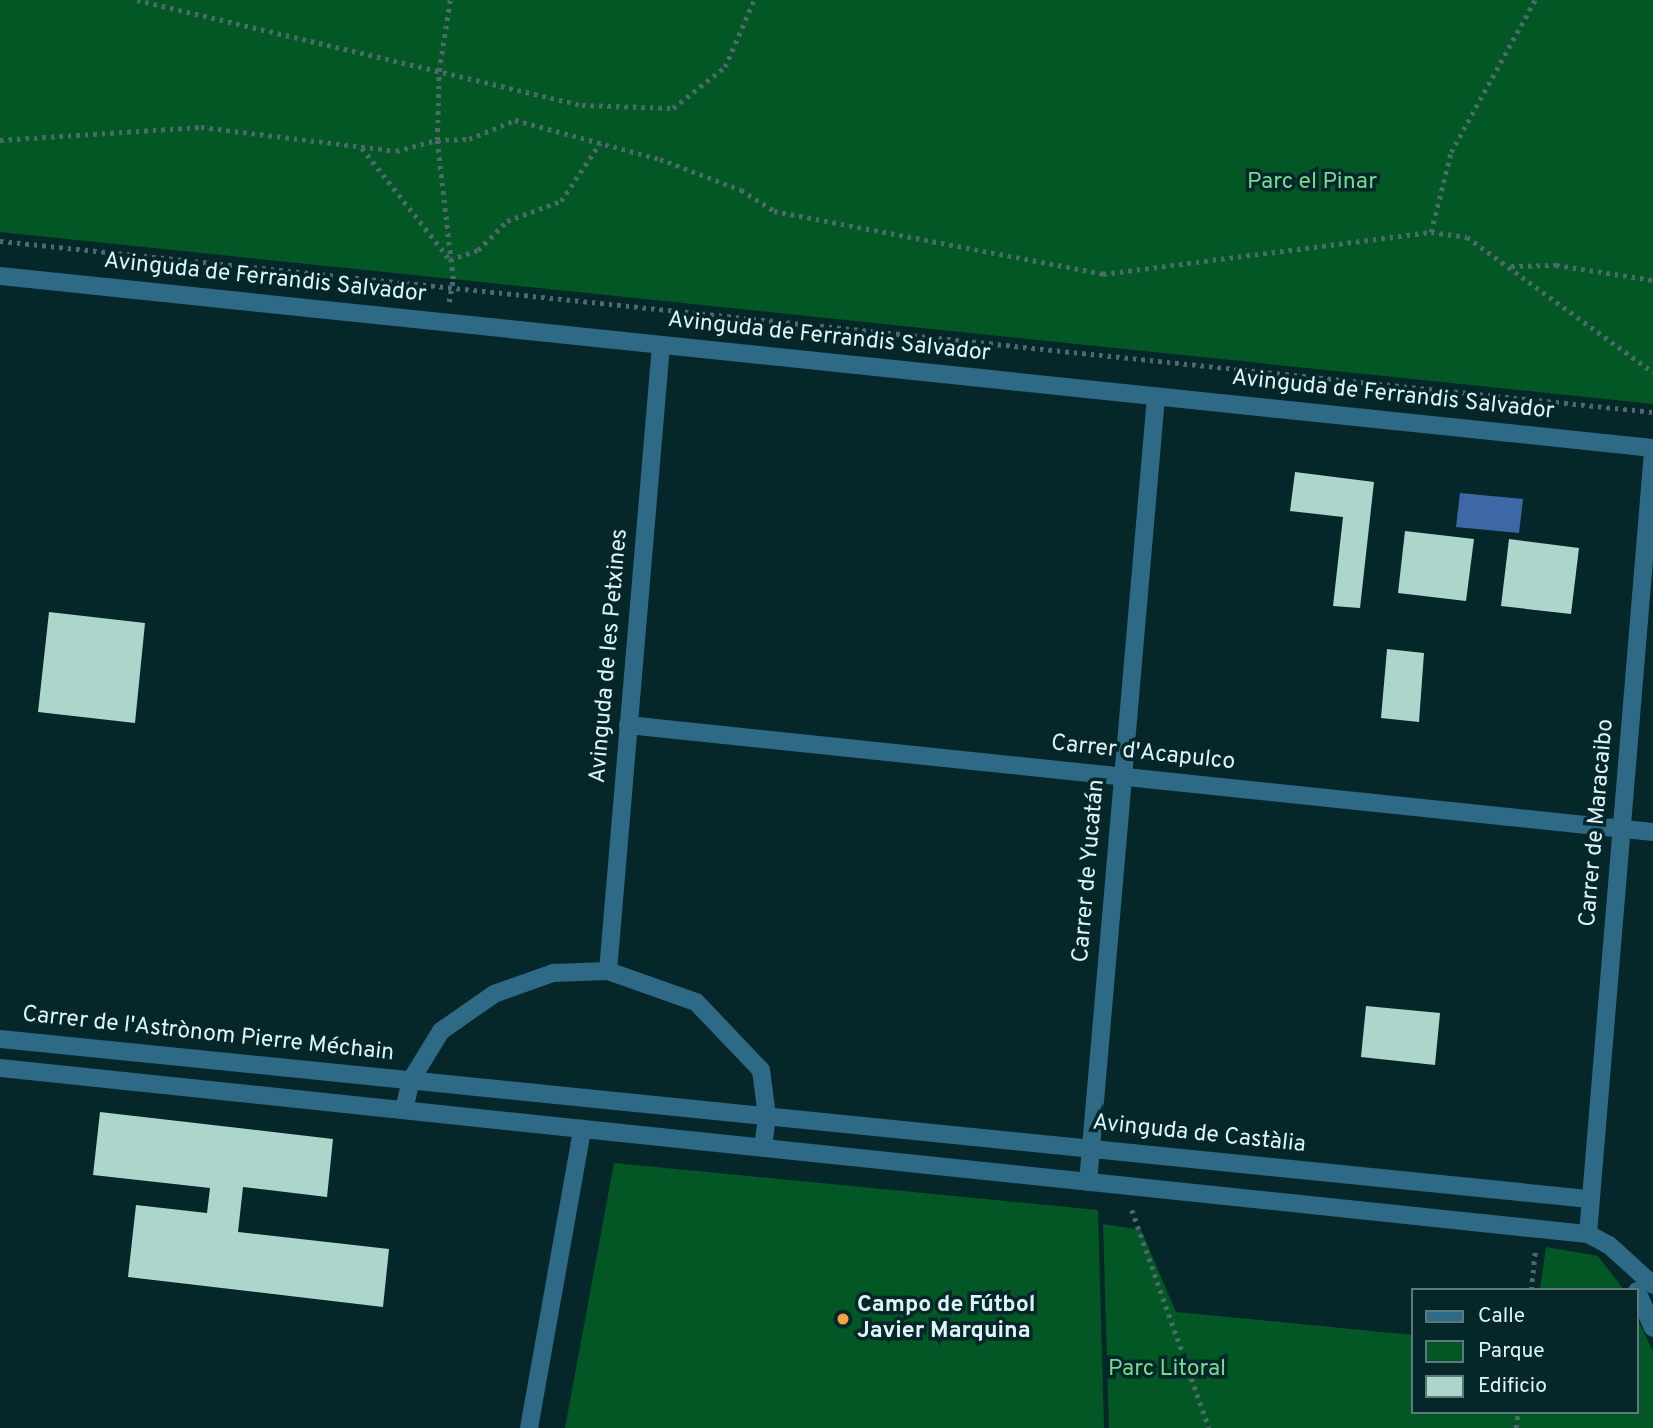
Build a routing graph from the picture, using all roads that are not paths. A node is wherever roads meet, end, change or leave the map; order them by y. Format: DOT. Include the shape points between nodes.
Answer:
graph roads {
  1 [pos="0,276"];
  2 [pos="660,345"];
  3 [pos="1156,397"];
  4 [pos="1653,450"];
  5 [pos="628,725"];
  6 [pos="1123,776"];
  7 [pos="1622,828"];
  8 [pos="1653,832"];
  9 [pos="608,971"];
  10 [pos="0,1039"];
  11 [pos="0,1068"];
  12 [pos="411,1080"];
  13 [pos="404,1110"];
  14 [pos="767,1116"];
  15 [pos="582,1129"];
  16 [pos="763,1148"];
  17 [pos="1090,1148"];
  18 [pos="1088,1182"];
  19 [pos="1590,1199"];
  20 [pos="1588,1234"];
  21 [pos="1624,1261"];
  22 [pos="1653,1285"];
  23 [pos="1636,1288"];
  24 [pos="1639,1295"];
  25 [pos="1653,1328"];
  26 [pos="529,1428"];
  1 -- 2 [label="street, Avinguda de Ferrandis Salvador"];
  2 -- 3 [label="street, Avinguda de Ferrandis Salvador"];
  2 -- 5 [label="street, Avinguda de les Petxines"];
  3 -- 4 [label="street, Avinguda de Ferrandis Salvador"];
  3 -- 6 [label="street, Carrer de Yucatán"];
  4 -- 7 [label="street, Carrer de Maracaibo"];
  5 -- 6 [label="street, Carrer d'Acapulco"];
  5 -- 9 [label="street, Avinguda de les Petxines"];
  6 -- 7 [label="street, Carrer d'Acapulco"];
  6 -- 17 [label="street, Carrer de Yucatán"];
  7 -- 8 [label="street, Carrer d'Acapulco"];
  7 -- 19 [label="street, Carrer de Maracaibo"];
  9 -- 12 [label="street" via="553,973 494,994 441,1031"];
  9 -- 14 [label="street" via="696,1002 761,1070"];
  10 -- 12 [label="street, Carrer de l'Astrònom Pierre Méchain"];
  11 -- 13 [label="street"];
  12 -- 13 [label="street, Carrer de l'Astrònom Pierre Méchain"];
  12 -- 14 [label="street, Carrer de l'Astrònom Pierre Méchain"];
  13 -- 15 [label="street"];
  14 -- 16 [label="street"];
  14 -- 17 [label="street, Avinguda de Castàlia"];
  15 -- 16 [label="street"];
  15 -- 26 [label="street"];
  16 -- 18 [label="street"];
  17 -- 18 [label="street, Carrer de Yucatán"];
  17 -- 19 [label="street, Avinguda de Castàlia"];
  18 -- 20 [label="street"];
  19 -- 20 [label="street"];
  20 -- 21 [label="street"];
  21 -- 22 [label="street"];
  21 -- 23 [label="street"];
  24 -- 25 [label="street"];
}
